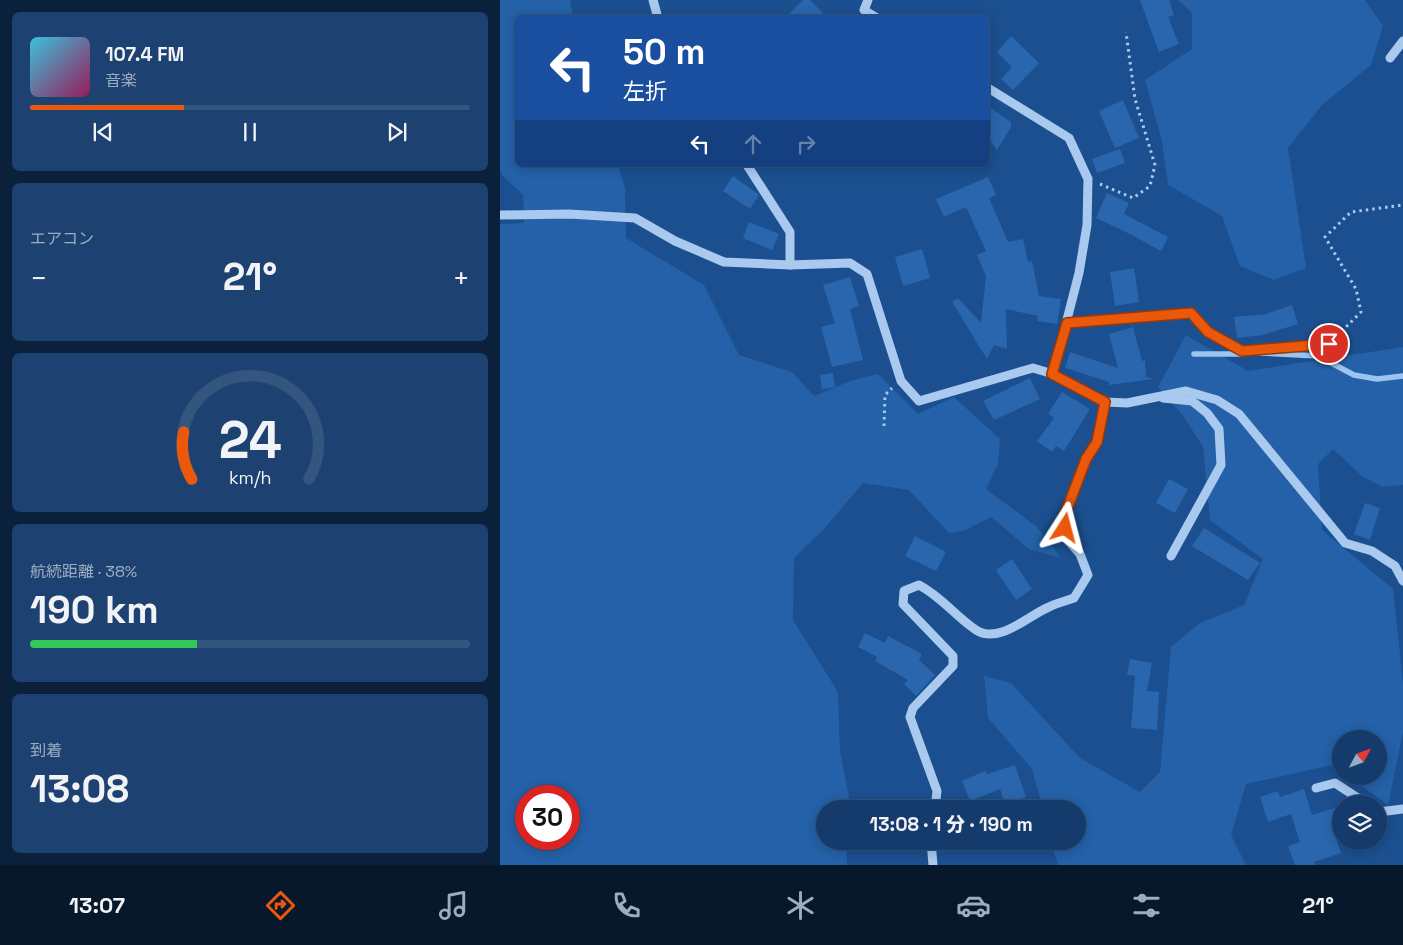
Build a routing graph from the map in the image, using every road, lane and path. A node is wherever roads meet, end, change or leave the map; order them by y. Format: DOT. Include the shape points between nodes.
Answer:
graph roads {
  1 [pos="653,0"];
  2 [pos="868,0"];
  3 [pos="657,15"];
  4 [pos="872,15"];
  5 [pos="1126,32"];
  6 [pos="1403,41"];
  7 [pos="1390,58"];
  8 [pos="990,89"];
  9 [pos="748,167"];
  10 [pos="1088,179"];
  11 [pos="1403,205"];
  12 [pos="500,215"];
  13 [pos="790,265"];
  14 [pos="1067,323"];
  15 [pos="1329,344"];
  16 [pos="1052,374"];
  17 [pos="901,381"];
  18 [pos="1157,397"];
  19 [pos="1105,402"];
  20 [pos="884,426"];
  21 [pos="1170,556"];
  22 [pos="1403,581"];
  23 [pos="1316,788"];
  24 [pos="1353,795"];
  25 [pos="936,800"];
  26 [pos="1403,809"];
  27 [pos="1387,811"];
  28 [pos="932,850"];
  29 [pos="933,865"];
  1 -- 3 [label="street"];
  2 -- 4 [label="street" via="864,10"];
  5 -- 10 [label="path" via="1135,99 1155,165 1150,186 1134,198"];
  6 -- 7 [label="street"];
  8 -- 10 [label="street" via="1069,138"];
  9 -- 13 [label="street" via="790,232"];
  10 -- 14 [label="street" via="1087,225"];
  11 -- 15 [label="path" via="1351,212 1325,237 1356,288 1361,312"];
  12 -- 13 [label="street" via="569,214 635,218 675,242 724,262"];
  13 -- 17 [label="street" via="850,263 868,274"];
  14 -- 15 [label="street" via="1191,313 1208,332 1242,351"];
  14 -- 16 [label="street"];
  16 -- 17 [label="street" via="1033,368 919,401"];
  16 -- 19 [label="street"];
  17 -- 20 [label="path" via="885,395"];
  18 -- 19 [label="street" via="1127,403"];
  18 -- 21 [label="street" via="1192,402 1207,414 1218,429 1221,465"];
  18 -- 22 [label="street" via="1186,391 1217,400 1239,414 1345,543 1372,552 1395,566"];
  19 -- 25 [label="street" via="1097,442 1086,459 1064,517 1066,538 1080,554 1088,575 1074,598 991,635 977,631 932,592 919,585 904,591 903,604 953,656 953,666 913,708 910,717 937,791"];
  23 -- 24 [label="street" via="1335,783"];
  26 -- 27 [label="street"];
  28 -- 29 [label="street"];
}
